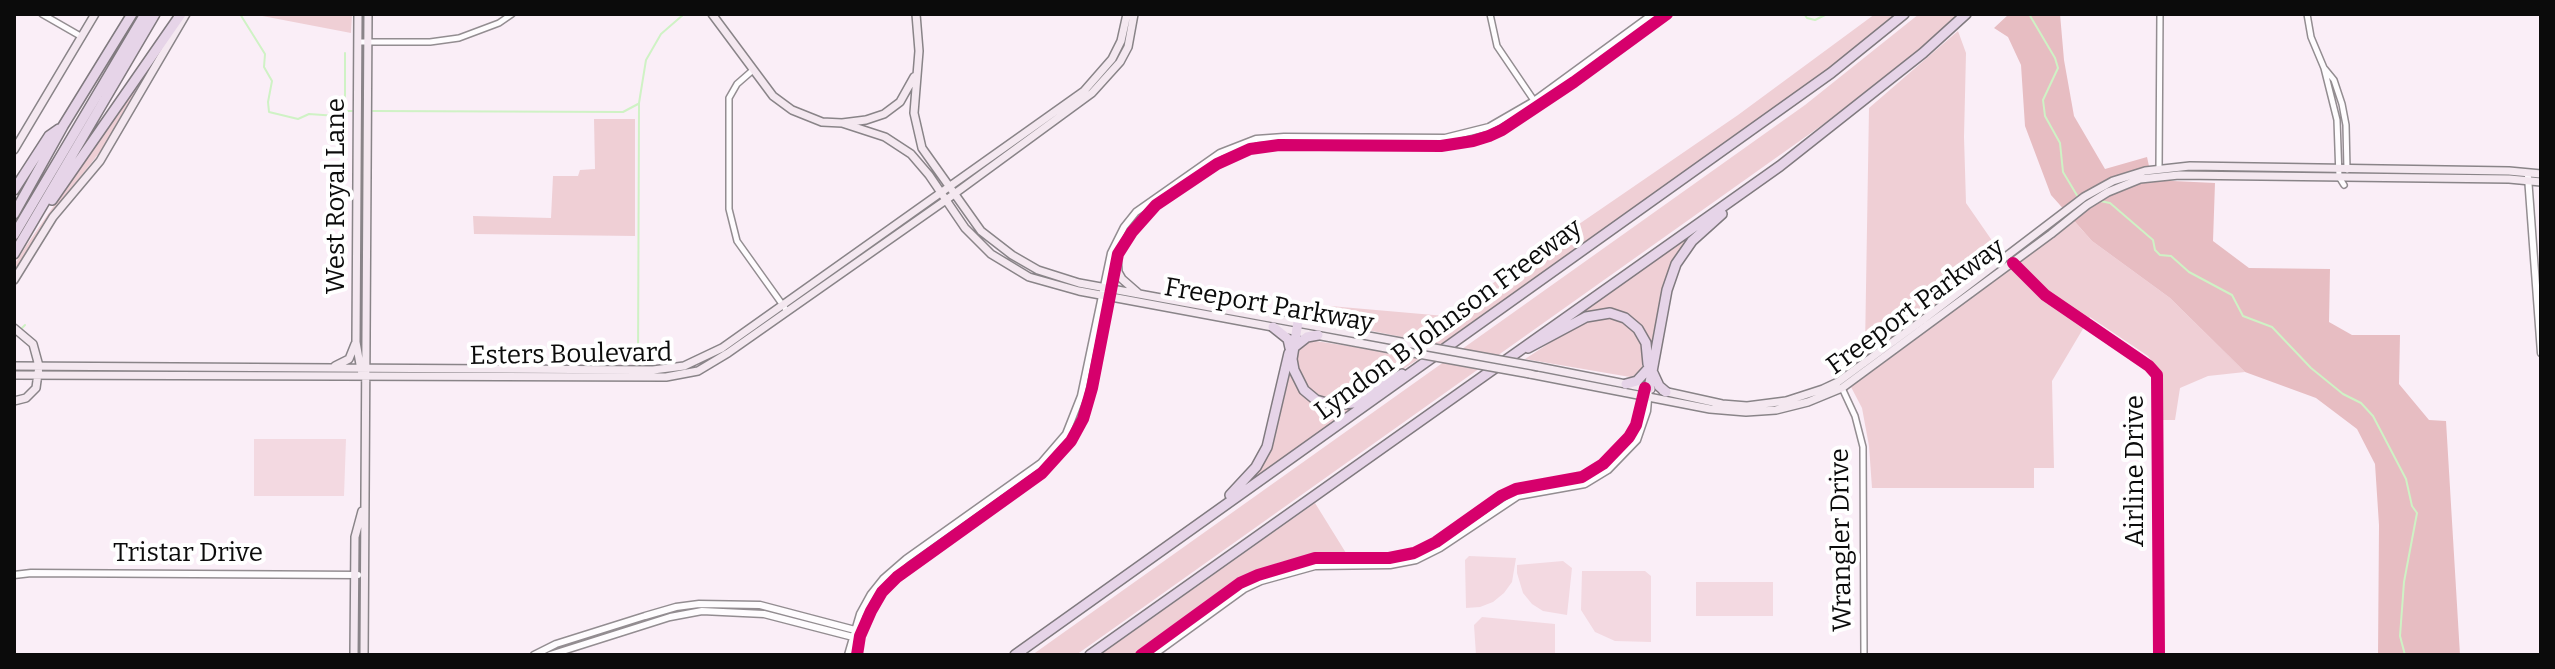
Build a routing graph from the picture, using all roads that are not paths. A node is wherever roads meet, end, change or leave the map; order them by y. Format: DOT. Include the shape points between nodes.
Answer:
graph roads {
  1 [pos="42,14"];
  2 [pos="95,14"];
  3 [pos="132,14"];
  4 [pos="145,14"];
  5 [pos="155,14"];
  6 [pos="184,14"];
  7 [pos="358,14"];
  8 [pos="368,14"];
  9 [pos="512,14"];
  10 [pos="712,14"];
  11 [pos="916,14"];
  12 [pos="1127,14"];
  13 [pos="1134,14"];
  14 [pos="1490,14"];
  15 [pos="1653,14"];
  16 [pos="1667,14"];
  17 [pos="1904,14"];
  18 [pos="1966,14"];
  19 [pos="2160,14"];
  20 [pos="2307,14"];
  21 [pos="82,37"];
  22 [pos="358,42"];
  23 [pos="368,42"];
  24 [pos="1610,51"];
  25 [pos="753,70"];
  26 [pos="916,71"];
  27 [pos="1536,104"];
  28 [pos="842,123"];
  29 [pos="63,126"];
  30 [pos="14,150"];
  31 [pos="1780,166"];
  32 [pos="2159,172"];
  33 [pos="2343,173"];
  34 [pos="2541,174"];
  35 [pos="2528,176"];
  36 [pos="2541,182"];
  37 [pos="14,190"];
  38 [pos="947,194"];
  39 [pos="14,214"];
  40 [pos="32,224"];
  41 [pos="14,235"];
  42 [pos="14,254"];
  43 [pos="991,254"];
  44 [pos="1117,256"];
  45 [pos="2010,258"];
  46 [pos="1025,263"];
  47 [pos="14,280"];
  48 [pos="1105,292"];
  49 [pos="1140,294"];
  50 [pos="784,308"];
  51 [pos="1492,316"];
  52 [pos="1296,326"];
  53 [pos="1273,327"];
  54 [pos="14,328"];
  55 [pos="1318,335"];
  56 [pos="356,342"];
  57 [pos="1292,348"];
  58 [pos="36,353"];
  59 [pos="2541,353"];
  60 [pos="14,366"];
  61 [pos="59,366"];
  62 [pos="330,367"];
  63 [pos="39,370"];
  64 [pos="363,370"];
  65 [pos="1650,370"];
  66 [pos="1487,371"];
  67 [pos="14,375"];
  68 [pos="1626,384"];
  69 [pos="1840,385"];
  70 [pos="1646,392"];
  71 [pos="1666,392"];
  72 [pos="14,401"];
  73 [pos="1752,409"];
  74 [pos="1466,525"];
  75 [pos="1171,542"];
  76 [pos="14,575"];
  77 [pos="359,575"];
  78 [pos="736,603"];
  79 [pos="736,611"];
  80 [pos="591,634"];
  81 [pos="857,634"];
  82 [pos="594,641"];
  83 [pos="354,655"];
  84 [pos="364,655"];
  85 [pos="534,655"];
  86 [pos="550,655"];
  87 [pos="848,655"];
  88 [pos="857,655"];
  89 [pos="1015,655"];
  90 [pos="1090,655"];
  91 [pos="1141,655"];
  92 [pos="1153,655"];
  93 [pos="1864,655"];
  94 [pos="2159,655"];
  1 -- 21 [label="street"];
  2 -- 21 [label="main road"];
  3 -- 29 [label="highway"];
  4 -- 41 [label="highway"];
  5 -- 40 [label="highway"];
  6 -- 40 [label="highway"];
  6 -- 47 [label="main road" via="100,161 53,217"];
  7 -- 22 [label="main road, West Royal Lane"];
  8 -- 23 [label="main road, West Royal Lane"];
  9 -- 23 [label="street" via="459,38"];
  10 -- 25 [label="main road"];
  11 -- 26 [label="main road, Freeport Parkway"];
  12 -- 38 [label="main road, Esters Boulevard" via="1121,41 1098,78"];
  13 -- 38 [label="main road, Esters Boulevard" via="1128,47 1092,93"];
  14 -- 27 [label="street" via="1497,46"];
  15 -- 24 [label="street"];
  16 -- 24 [label="street"];
  17 -- 51 [label="highway, Lyndon B Johnson Freeway" via="1831,73"];
  18 -- 31 [label="highway"];
  19 -- 32 [label="street"];
  20 -- 33 [label="street" via="2337,120"];
  21 -- 30 [label="main road"];
  22 -- 23 [label="street"];
  22 -- 56 [label="main road, West Royal Lane"];
  23 -- 64 [label="main road, West Royal Lane"];
  24 -- 27 [label="street"];
  25 -- 28 [label="main road, Freeport Parkway" via="792,110 822,122"];
  25 -- 50 [label="street" via="729,98 729,209 737,241"];
  26 -- 28 [label="main road" via="894,108"];
  26 -- 38 [label="main road, Freeport Parkway" via="919,142"];
  27 -- 44 [label="street" via="1502,130 1454,145 1279,145 1247,150 1156,205"];
  27 -- 48 [label="street" via="1489,127 1445,138 1284,137 1233,147 1136,212 1114,244"];
  28 -- 38 [label="main road, Freeport Parkway" via="901,146"];
  29 -- 37 [label="highway" via="49,136"];
  29 -- 39 [label="highway"];
  31 -- 65 [label="highway" via="1702,230 1679,258"];
  31 -- 66 [label="highway"];
  32 -- 33 [label="main road, Freeport Parkway"];
  32 -- 45 [label="main road, Freeport Parkway" via="2117,184"];
  33 -- 35 [label="main road, Freeport Parkway"];
  34 -- 35 [label="main road, Freeport Parkway"];
  35 -- 36 [label="main road, Freeport Parkway"];
  35 -- 59 [label="street"];
  38 -- 43 [label="main road, Freeport Parkway" via="965,228"];
  38 -- 46 [label="main road, Freeport Parkway" via="981,231"];
  38 -- 50 [label="main road, Esters Boulevard"];
  40 -- 42 [label="highway"];
  43 -- 46 [label="main road"];
  43 -- 48 [label="main road, Freeport Parkway" via="1046,283"];
  44 -- 48 [label="street"];
  44 -- 49 [label="main road" via="1122,279"];
  45 -- 69 [label="main road, Freeport Parkway"];
  45 -- 94 [label="street, Airline Drive" via="2045,295 2157,375"];
  46 -- 48 [label="main road, Freeport Parkway"];
  48 -- 49 [label="main road, Freeport Parkway"];
  48 -- 53 [label="main road, Freeport Parkway"];
  48 -- 81 [label="street" via="1089,400 1071,441 1042,473 897,577"];
  49 -- 52 [label="main road, Freeport Parkway"];
  50 -- 64 [label="main road, Esters Boulevard" via="698,371 666,377"];
  51 -- 57 [label="highway" via="1365,396 1341,405 1324,403 1304,390 1294,370"];
  51 -- 75 [label="highway, Lyndon B Johnson Freeway"];
  52 -- 53 [label="main road, Freeport Parkway"];
  52 -- 55 [label="main road, Freeport Parkway"];
  52 -- 57 [label="highway"];
  52 -- 68 [label="main road, Freeport Parkway, bridge"];
  53 -- 57 [label="highway"];
  54 -- 58 [label="main road"];
  55 -- 57 [label="highway"];
  55 -- 70 [label="main road, Freeport Parkway, bridge"];
  56 -- 62 [label="main road" via="349,359"];
  56 -- 64 [label="main road, West Royal Lane"];
  57 -- 75 [label="highway" via="1271,437 1256,467"];
  58 -- 61 [label="main road"];
  58 -- 63 [label="main road"];
  60 -- 63 [label="main road, Esters Boulevard"];
  61 -- 62 [label="main road, Esters Boulevard"];
  61 -- 63 [label="main road, Esters Boulevard"];
  62 -- 64 [label="main road, Esters Boulevard"];
  63 -- 64 [label="main road, Esters Boulevard"];
  63 -- 67 [label="main road, Esters Boulevard"];
  63 -- 72 [label="main road" via="32,394"];
  64 -- 77 [label="main road, West Royal Lane"];
  65 -- 66 [label="highway" via="1649,351 1638,329 1625,318 1602,313 1579,320"];
  65 -- 68 [label="highway"];
  65 -- 70 [label="highway"];
  65 -- 71 [label="highway"];
  66 -- 90 [label="highway"];
  68 -- 70 [label="main road, Freeport Parkway"];
  69 -- 73 [label="main road, Freeport Parkway" via="1788,408"];
  69 -- 93 [label="street, Wrangler Drive" via="1863,447"];
  70 -- 71 [label="main road, Freeport Parkway"];
  70 -- 73 [label="main road, Freeport Parkway" via="1710,409"];
  70 -- 74 [label="street" via="1629,437 1603,464 1571,481 1501,496"];
  71 -- 73 [label="main road, Freeport Parkway"];
  74 -- 91 [label="street" via="1403,556 1315,558 1258,575"];
  74 -- 92 [label="street" via="1429,555 1404,563 1315,566 1261,581"];
  75 -- 89 [label="highway, Lyndon B Johnson Freeway"];
  76 -- 77 [label="street, Tristar Drive"];
  77 -- 83 [label="main road, West Royal Lane"];
  77 -- 84 [label="main road, West Royal Lane"];
  78 -- 79 [label="street"];
  78 -- 80 [label="street" via="676,607"];
  78 -- 81 [label="street" via="774,608"];
  79 -- 81 [label="street"];
  79 -- 82 [label="street" via="688,613"];
  80 -- 82 [label="street"];
  80 -- 85 [label="street"];
  81 -- 87 [label="street"];
  81 -- 88 [label="street"];
  82 -- 86 [label="street"];
}
